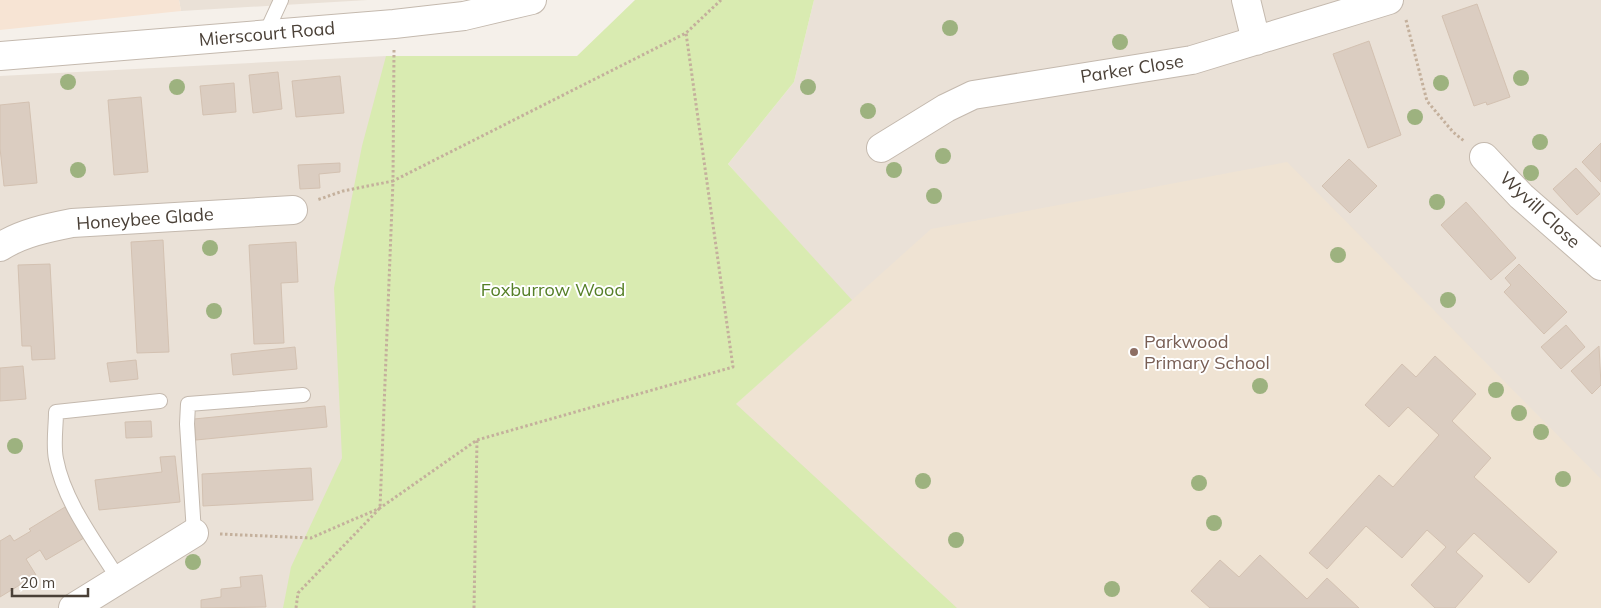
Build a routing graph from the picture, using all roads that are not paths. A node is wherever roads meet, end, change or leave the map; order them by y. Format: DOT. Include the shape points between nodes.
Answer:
graph roads {
  1 [pos="281,0"];
  2 [pos="532,0"];
  3 [pos="1246,0"];
  4 [pos="1397,9"];
  5 [pos="273,34"];
  6 [pos="1256,41"];
  7 [pos="0,56"];
  8 [pos="881,148"];
  9 [pos="1484,156"];
  10 [pos="294,210"];
  11 [pos="0,247"];
  12 [pos="1600,261"];
  13 [pos="303,395"];
  14 [pos="160,400"];
  15 [pos="194,533"];
  16 [pos="119,580"];
  17 [pos="73,608"];
  1 -- 5 [label="lane" via="270,24"];
  2 -- 5 [label="street, Mierscourt Road" via="464,16"];
  3 -- 6 [label="street"];
  4 -- 6 [label="street, Parker Close"];
  5 -- 7 [label="street, Mierscourt Road"];
  6 -- 8 [label="street, Parker Close" via="1184,61 973,94"];
  9 -- 12 [label="street, Wyvill Close" via="1543,217"];
  10 -- 11 [label="street, Honeybee Glade" via="72,223 39,230"];
  13 -- 15 [label="lane" via="188,404"];
  14 -- 16 [label="lane" via="56,412 56,458 62,479 89,532"];
  15 -- 16 [label="street"];
  16 -- 17 [label="street"];
}
